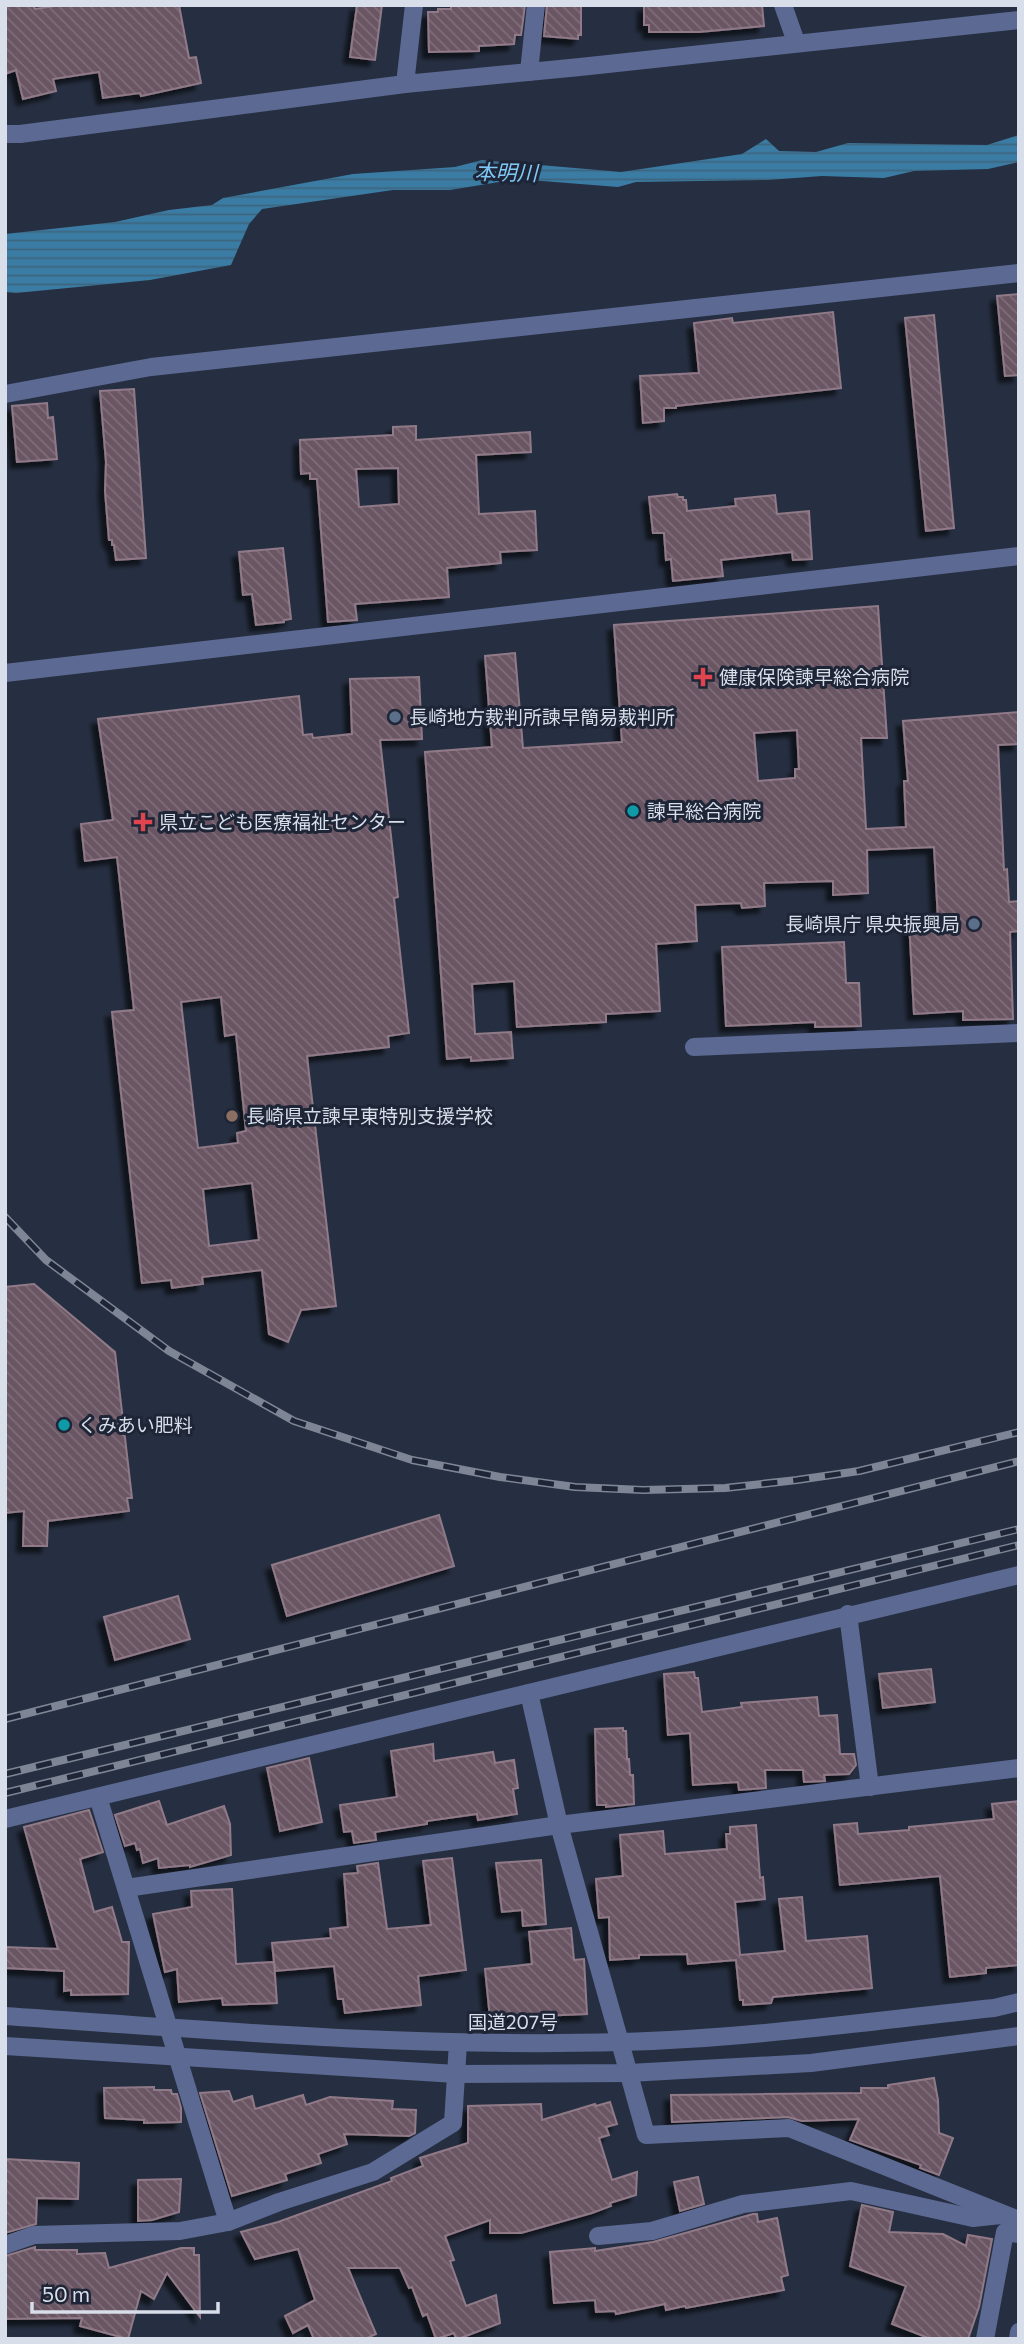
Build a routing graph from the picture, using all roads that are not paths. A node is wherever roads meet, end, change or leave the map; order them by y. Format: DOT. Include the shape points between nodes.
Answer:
graph roads {
  1 [pos="414,5"];
  2 [pos="536,5"];
  3 [pos="783,5"];
  4 [pos="1019,20"];
  5 [pos="796,42"];
  6 [pos="528,72"];
  7 [pos="405,83"];
  8 [pos="13,134"];
  9 [pos="1019,272"];
  10 [pos="5,394"];
  11 [pos="1019,556"];
  12 [pos="5,673"];
  13 [pos="1019,1033"];
  14 [pos="694,1047"];
  15 [pos="1019,1575"];
  16 [pos="848,1614"];
  17 [pos="529,1693"];
  18 [pos="1019,1768"];
  19 [pos="870,1787"];
  20 [pos="98,1797"];
  21 [pos="5,1819"];
  22 [pos="559,1825"];
  23 [pos="126,1888"];
  24 [pos="1019,2002"];
  25 [pos="5,2016"];
  26 [pos="167,2027"];
  27 [pos="1019,2036"];
  28 [pos="621,2042"];
  29 [pos="458,2043"];
  30 [pos="5,2046"];
  31 [pos="176,2056"];
  32 [pos="629,2073"];
  33 [pos="456,2074"];
  34 [pos="1012,2217"];
  35 [pos="228,2222"];
  36 [pos="1019,2234"];
  37 [pos="598,2236"];
  38 [pos="5,2245"];
  39 [pos="1019,2332"];
  40 [pos="985,2339"];
  41 [pos="1018,2339"];
  1 -- 7 [label="street"];
  2 -- 6 [label="street"];
  3 -- 5 [label="street"];
  4 -- 5 [label="street"];
  5 -- 6 [label="street"];
  6 -- 7 [label="street"];
  7 -- 8 [label="street"];
  9 -- 10 [label="street" via="151,368"];
  11 -- 12 [label="street"];
  13 -- 14 [label="street"];
  15 -- 16 [label="street"];
  16 -- 17 [label="street"];
  16 -- 19 [label="street"];
  17 -- 20 [label="street"];
  17 -- 22 [label="street"];
  18 -- 19 [label="street"];
  19 -- 22 [label="street"];
  20 -- 21 [label="street"];
  20 -- 23 [label="street"];
  22 -- 23 [label="street"];
  22 -- 28 [label="street"];
  23 -- 26 [label="street"];
  24 -- 28 [label="street, 国道207号" via="760,2033"];
  25 -- 26 [label="street, 国道207号"];
  26 -- 29 [label="street, 国道207号"];
  26 -- 31 [label="street"];
  27 -- 32 [label="street" via="811,2063"];
  28 -- 29 [label="street, 国道207号"];
  28 -- 32 [label="street"];
  29 -- 33 [label="street"];
  30 -- 31 [label="street"];
  31 -- 33 [label="street"];
  31 -- 35 [label="street"];
  32 -- 33 [label="street"];
  32 -- 34 [label="street" via="646,2135 789,2128"];
  33 -- 35 [label="street" via="453,2123 373,2172"];
  34 -- 37 [label="street" via="974,2218 851,2191 743,2204 652,2231"];
  35 -- 38 [label="street" via="180,2231 34,2235"];
  36 -- 40 [label="street" via="1005,2232"];
  39 -- 41 [label="street"];
}
